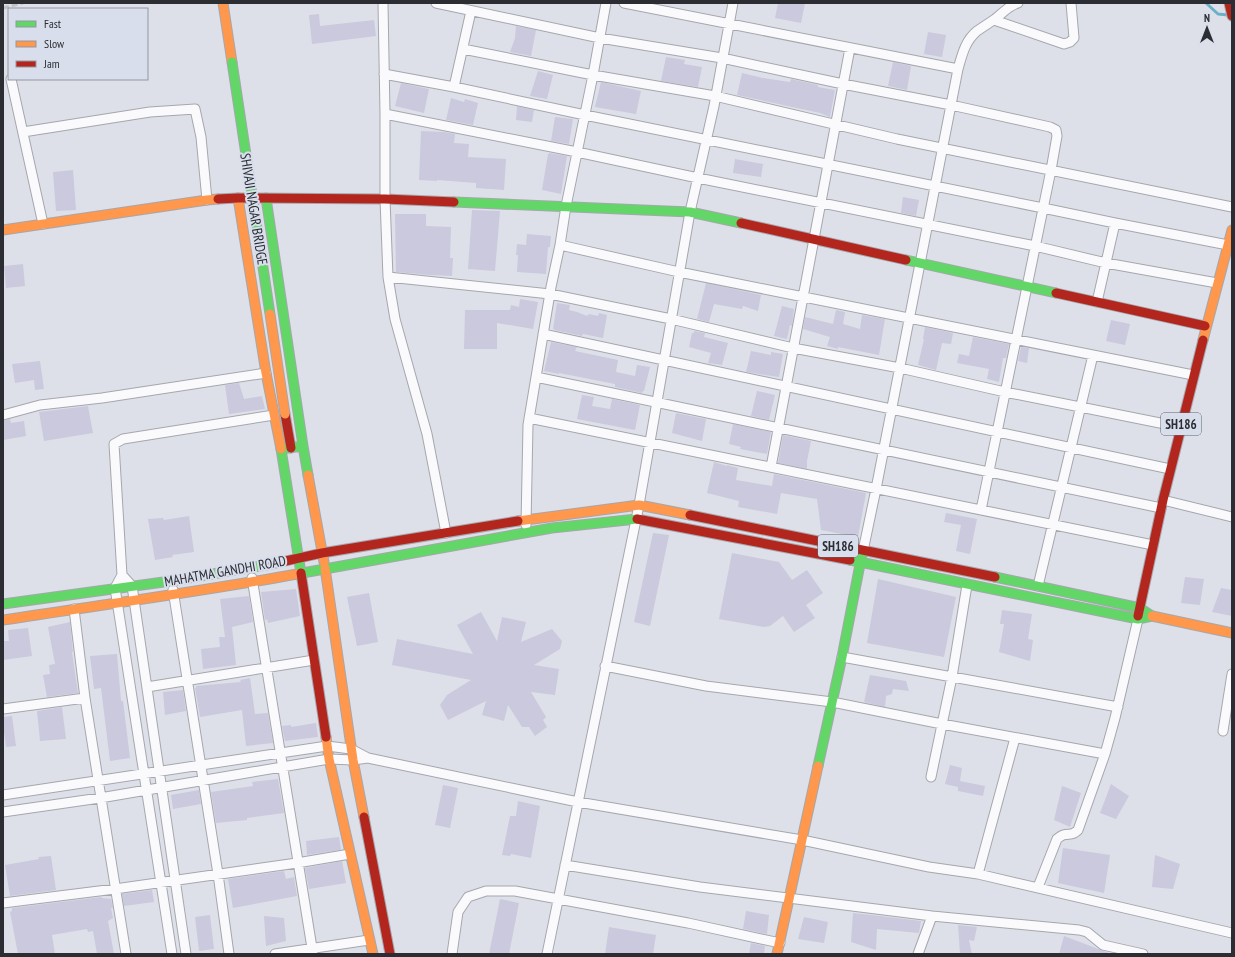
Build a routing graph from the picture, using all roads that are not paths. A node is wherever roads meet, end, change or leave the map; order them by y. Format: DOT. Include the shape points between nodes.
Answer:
graph roads {
  1 [pos="223,3"];
  2 [pos="383,3"];
  3 [pos="436,3"];
  4 [pos="606,3"];
  5 [pos="624,3"];
  6 [pos="733,3"];
  7 [pos="1018,3"];
  8 [pos="1072,3"];
  9 [pos="471,11"];
  10 [pos="994,20"];
  11 [pos="729,24"];
  12 [pos="600,38"];
  13 [pos="850,48"];
  14 [pos="463,49"];
  15 [pos="722,58"];
  16 [pos="958,69"];
  17 [pos="384,74"];
  18 [pos="593,75"];
  19 [pos="11,80"];
  20 [pos="843,84"];
  21 [pos="454,87"];
  22 [pos="715,96"];
  23 [pos="950,105"];
  24 [pos="385,114"];
  25 [pos="585,115"];
  26 [pos="835,125"];
  27 [pos="23,132"];
  28 [pos="706,139"];
  29 [pos="942,148"];
  30 [pos="578,152"];
  31 [pos="828,164"];
  32 [pos="1051,170"];
  33 [pos="698,178"];
  34 [pos="935,186"];
  35 [pos="238,198"];
  36 [pos="266,198"];
  37 [pos="385,198"];
  38 [pos="207,200"];
  39 [pos="820,203"];
  40 [pos="566,206"];
  41 [pos="1232,207"];
  42 [pos="1043,208"];
  43 [pos="690,212"];
  44 [pos="43,224"];
  45 [pos="1115,224"];
  46 [pos="927,225"];
  47 [pos="3,230"];
  48 [pos="1232,230"];
  49 [pos="814,240"];
  50 [pos="560,245"];
  51 [pos="1228,245"];
  52 [pos="1035,246"];
  53 [pos="920,263"];
  54 [pos="1106,263"];
  55 [pos="679,272"];
  56 [pos="388,277"];
  57 [pos="1217,283"];
  58 [pos="1027,287"];
  59 [pos="550,294"];
  60 [pos="803,297"];
  61 [pos="1097,302"];
  62 [pos="909,318"];
  63 [pos="671,319"];
  64 [pos="1205,326"];
  65 [pos="543,334"];
  66 [pos="1016,340"];
  67 [pos="793,348"];
  68 [pos="1093,355"];
  69 [pos="664,360"];
  70 [pos="900,368"];
  71 [pos="266,373"];
  72 [pos="1193,375"];
  73 [pos="536,377"];
  74 [pos="786,386"];
  75 [pos="1005,392"];
  76 [pos="656,402"];
  77 [pos="1081,407"];
  78 [pos="892,409"];
  79 [pos="3,414"];
  80 [pos="274,415"];
  81 [pos="529,418"];
  82 [pos="1180,427"];
  83 [pos="778,428"];
  84 [pos="997,432"];
  85 [pos="649,443"];
  86 [pos="303,446"];
  87 [pos="291,448"];
  88 [pos="1071,448"];
  89 [pos="281,449"];
  90 [pos="884,450"];
  91 [pos="770,468"];
  92 [pos="1170,469"];
  93 [pos="989,472"];
  94 [pos="1062,488"];
  95 [pos="876,489"];
  96 [pos="1162,504"];
  97 [pos="638,505"];
  98 [pos="981,510"];
  99 [pos="1232,517"];
  100 [pos="636,519"];
  101 [pos="526,520"];
  102 [pos="1053,525"];
  103 [pos="527,532"];
  104 [pos="446,533"];
  105 [pos="1153,545"];
  106 [pos="863,551"];
  107 [pos="322,554"];
  108 [pos="298,558"];
  109 [pos="861,562"];
  110 [pos="251,568"];
  111 [pos="325,568"];
  112 [pos="301,573"];
  113 [pos="122,575"];
  114 [pos="171,581"];
  115 [pos="253,582"];
  116 [pos="967,585"];
  117 [pos="132,586"];
  118 [pos="1038,586"];
  119 [pos="115,588"];
  120 [pos="174,595"];
  121 [pos="134,600"];
  122 [pos="118,602"];
  123 [pos="3,604"];
  124 [pos="1140,608"];
  125 [pos="74,609"];
  126 [pos="1152,616"];
  127 [pos="1138,619"];
  128 [pos="3,620"];
  129 [pos="1232,634"];
  130 [pos="842,657"];
  131 [pos="314,660"];
  132 [pos="605,666"];
  133 [pos="267,668"];
  134 [pos="1232,674"];
  135 [pos="952,677"];
  136 [pos="187,681"];
  137 [pos="147,687"];
  138 [pos="85,698"];
  139 [pos="832,702"];
  140 [pos="1118,707"];
  141 [pos="3,709"];
  142 [pos="942,724"];
  143 [pos="1223,731"];
  144 [pos="1015,738"];
  145 [pos="327,746"];
  146 [pos="351,749"];
  147 [pos="280,754"];
  148 [pos="1105,754"];
  149 [pos="368,758"];
  150 [pos="329,759"];
  151 [pos="353,760"];
  152 [pos="201,766"];
  153 [pos="282,767"];
  154 [pos="160,772"];
  155 [pos="144,774"];
  156 [pos="931,777"];
  157 [pos="203,780"];
  158 [pos="98,781"];
  159 [pos="162,787"];
  160 [pos="146,790"];
  161 [pos="3,795"];
  162 [pos="100,798"];
  163 [pos="578,802"];
  164 [pos="3,812"];
  165 [pos="802,840"];
  166 [pos="350,854"];
  167 [pos="298,863"];
  168 [pos="565,865"];
  169 [pos="218,874"];
  170 [pos="978,874"];
  171 [pos="175,880"];
  172 [pos="161,882"];
  173 [pos="1038,887"];
  174 [pos="115,889"];
  175 [pos="558,898"];
  176 [pos="789,898"];
  177 [pos="3,903"];
  178 [pos="932,916"];
  179 [pos="1232,933"];
  180 [pos="370,940"];
  181 [pos="780,943"];
  182 [pos="1103,945"];
  183 [pos="312,951"];
  184 [pos="126,954"];
  185 [pos="172,954"];
  186 [pos="186,954"];
  187 [pos="229,954"];
  188 [pos="275,954"];
  189 [pos="373,954"];
  190 [pos="390,954"];
  191 [pos="452,954"];
  192 [pos="547,954"];
  193 [pos="777,954"];
  194 [pos="918,954"];
  195 [pos="1101,954"];
  196 [pos="1142,954"];
  1 -- 87 [label="main road, SHIVAJI NAGAR BRIDGE, bridge"];
  2 -- 17 [label="street"];
  3 -- 9 [label="street"];
  4 -- 12 [label="street"];
  5 -- 11 [label="street"];
  6 -- 11 [label="street"];
  7 -- 10 [label="street" via="1010,6"];
  8 -- 10 [label="street" via="1074,38 1064,44"];
  9 -- 12 [label="street"];
  9 -- 14 [label="street"];
  10 -- 16 [label="street" via="976,32 967,43"];
  11 -- 13 [label="street"];
  11 -- 15 [label="street"];
  12 -- 15 [label="street"];
  12 -- 18 [label="street"];
  13 -- 16 [label="street"];
  13 -- 20 [label="street"];
  14 -- 18 [label="street"];
  14 -- 21 [label="street"];
  15 -- 20 [label="street"];
  15 -- 22 [label="street"];
  16 -- 23 [label="street"];
  17 -- 21 [label="street"];
  17 -- 24 [label="street"];
  18 -- 22 [label="street"];
  18 -- 25 [label="street"];
  19 -- 27 [label="street"];
  20 -- 23 [label="street"];
  20 -- 26 [label="street"];
  21 -- 25 [label="street"];
  22 -- 26 [label="street"];
  22 -- 28 [label="street"];
  23 -- 29 [label="street"];
  23 -- 32 [label="street" via="1056,130"];
  24 -- 30 [label="street"];
  24 -- 37 [label="street"];
  25 -- 28 [label="street"];
  25 -- 30 [label="street"];
  26 -- 29 [label="street"];
  26 -- 31 [label="street"];
  27 -- 38 [label="street" via="150,112 195,109 201,137"];
  27 -- 44 [label="street"];
  28 -- 31 [label="street"];
  28 -- 33 [label="street"];
  29 -- 32 [label="street"];
  29 -- 34 [label="street"];
  30 -- 33 [label="street"];
  30 -- 40 [label="street"];
  31 -- 34 [label="street"];
  31 -- 39 [label="street"];
  32 -- 41 [label="street"];
  32 -- 42 [label="street"];
  33 -- 39 [label="street"];
  33 -- 43 [label="street"];
  34 -- 42 [label="street"];
  34 -- 46 [label="street"];
  35 -- 36 [label="main road"];
  35 -- 38 [label="main road"];
  35 -- 71 [label="main road"];
  36 -- 37 [label="main road"];
  36 -- 86 [label="main road"];
  37 -- 40 [label="main road"];
  37 -- 56 [label="street"];
  38 -- 44 [label="main road"];
  39 -- 46 [label="street"];
  39 -- 49 [label="street"];
  40 -- 43 [label="main road"];
  40 -- 50 [label="street"];
  42 -- 45 [label="street"];
  42 -- 52 [label="street"];
  43 -- 49 [label="main road"];
  43 -- 55 [label="street"];
  44 -- 47 [label="main road"];
  45 -- 51 [label="street"];
  45 -- 54 [label="street"];
  46 -- 52 [label="street"];
  46 -- 53 [label="street"];
  48 -- 51 [label="main road, SH186"];
  49 -- 53 [label="main road"];
  49 -- 60 [label="street"];
  50 -- 55 [label="street"];
  50 -- 59 [label="street"];
  51 -- 57 [label="main road, SH186"];
  52 -- 54 [label="street"];
  52 -- 58 [label="street"];
  53 -- 58 [label="main road"];
  53 -- 62 [label="street"];
  54 -- 57 [label="street"];
  54 -- 61 [label="street"];
  55 -- 60 [label="street"];
  55 -- 63 [label="street"];
  56 -- 59 [label="street"];
  56 -- 104 [label="street" via="395,319 427,434"];
  57 -- 64 [label="main road, SH186"];
  58 -- 61 [label="main road"];
  58 -- 66 [label="street"];
  59 -- 63 [label="street"];
  59 -- 65 [label="street"];
  60 -- 62 [label="street"];
  60 -- 67 [label="street"];
  61 -- 64 [label="main road"];
  62 -- 66 [label="street"];
  62 -- 70 [label="street"];
  63 -- 67 [label="street"];
  63 -- 69 [label="street"];
  64 -- 72 [label="main road, SH186"];
  65 -- 69 [label="street"];
  65 -- 73 [label="street"];
  66 -- 68 [label="street"];
  66 -- 75 [label="street"];
  67 -- 70 [label="street"];
  67 -- 74 [label="street"];
  68 -- 72 [label="street"];
  68 -- 77 [label="street"];
  69 -- 74 [label="street"];
  69 -- 76 [label="street"];
  70 -- 75 [label="street"];
  70 -- 78 [label="street"];
  71 -- 79 [label="street" via="40,405"];
  71 -- 80 [label="main road"];
  72 -- 82 [label="main road, SH186"];
  73 -- 76 [label="street"];
  73 -- 81 [label="street"];
  74 -- 78 [label="street"];
  74 -- 83 [label="street"];
  75 -- 77 [label="street"];
  75 -- 84 [label="street"];
  76 -- 83 [label="street"];
  76 -- 85 [label="street"];
  77 -- 82 [label="street"];
  77 -- 88 [label="street"];
  78 -- 84 [label="street"];
  78 -- 90 [label="street"];
  80 -- 89 [label="main road"];
  80 -- 113 [label="street" via="123,439 114,444"];
  81 -- 85 [label="street"];
  81 -- 101 [label="street"];
  82 -- 92 [label="main road, SH186"];
  83 -- 90 [label="street"];
  83 -- 91 [label="street"];
  84 -- 88 [label="street"];
  84 -- 93 [label="street"];
  85 -- 91 [label="street"];
  85 -- 97 [label="street"];
  86 -- 87 [label="main road"];
  86 -- 107 [label="main road"];
  87 -- 89 [label="main road"];
  88 -- 92 [label="street"];
  88 -- 94 [label="street"];
  89 -- 108 [label="main road"];
  90 -- 93 [label="street"];
  90 -- 95 [label="street"];
  91 -- 95 [label="street"];
  92 -- 96 [label="main road, SH186"];
  93 -- 94 [label="street"];
  93 -- 98 [label="street"];
  94 -- 96 [label="street"];
  94 -- 102 [label="street"];
  95 -- 98 [label="street"];
  95 -- 106 [label="street"];
  96 -- 99 [label="street"];
  96 -- 105 [label="main road, SH186"];
  97 -- 100 [label="street"];
  97 -- 101 [label="main road, SH186"];
  97 -- 106 [label="main road, SH186"];
  98 -- 102 [label="street"];
  100 -- 103 [label="main road"];
  100 -- 109 [label="main road"];
  100 -- 132 [label="street"];
  101 -- 103 [label="street"];
  101 -- 104 [label="main road, SH186"];
  102 -- 105 [label="street"];
  102 -- 118 [label="street"];
  103 -- 111 [label="main road"];
  104 -- 107 [label="main road, MAHATMA GANDHI ROAD"];
  105 -- 124 [label="main road, SH186"];
  106 -- 109 [label="main road"];
  106 -- 118 [label="main road, SH186"];
  107 -- 108 [label="main road, MAHATMA GANDHI ROAD"];
  107 -- 111 [label="main road"];
  108 -- 110 [label="main road, MAHATMA GANDHI ROAD"];
  108 -- 112 [label="main road"];
  109 -- 116 [label="main road"];
  109 -- 130 [label="main road"];
  110 -- 114 [label="main road, MAHATMA GANDHI ROAD"];
  110 -- 115 [label="street"];
  111 -- 112 [label="main road"];
  111 -- 146 [label="main road"];
  112 -- 115 [label="main road"];
  112 -- 131 [label="main road"];
  113 -- 117 [label="street"];
  113 -- 119 [label="street"];
  114 -- 117 [label="main road, MAHATMA GANDHI ROAD"];
  114 -- 120 [label="street"];
  115 -- 120 [label="main road"];
  115 -- 133 [label="street"];
  116 -- 127 [label="main road"];
  116 -- 135 [label="street"];
  117 -- 119 [label="main road, MAHATMA GANDHI ROAD"];
  117 -- 121 [label="street"];
  118 -- 124 [label="main road, SH186"];
  119 -- 122 [label="street"];
  119 -- 123 [label="main road, MAHATMA GANDHI ROAD"];
  120 -- 121 [label="main road"];
  120 -- 136 [label="street"];
  121 -- 122 [label="main road"];
  121 -- 137 [label="street"];
  122 -- 125 [label="main road"];
  122 -- 155 [label="street"];
  124 -- 126 [label="main road, SH186"];
  124 -- 127 [label="main road, SH186"];
  125 -- 128 [label="main road"];
  125 -- 138 [label="street"];
  126 -- 127 [label="main road"];
  126 -- 129 [label="main road"];
  127 -- 140 [label="street"];
  130 -- 135 [label="street"];
  130 -- 139 [label="main road"];
  131 -- 133 [label="street"];
  131 -- 145 [label="main road"];
  132 -- 139 [label="street" via="706,686"];
  132 -- 163 [label="street"];
  133 -- 136 [label="street"];
  133 -- 147 [label="street"];
  134 -- 143 [label="street"];
  135 -- 140 [label="street"];
  135 -- 142 [label="street"];
  136 -- 137 [label="street"];
  136 -- 152 [label="street"];
  137 -- 154 [label="street"];
  138 -- 141 [label="street"];
  138 -- 158 [label="street"];
  139 -- 142 [label="street"];
  139 -- 165 [label="main road"];
  140 -- 148 [label="street"];
  142 -- 144 [label="street"];
  142 -- 156 [label="street"];
  144 -- 148 [label="street"];
  144 -- 170 [label="street"];
  145 -- 146 [label="street"];
  145 -- 147 [label="street"];
  145 -- 150 [label="main road"];
  146 -- 149 [label="street"];
  146 -- 151 [label="main road"];
  147 -- 152 [label="street"];
  147 -- 153 [label="street"];
  148 -- 173 [label="street" via="1078,830 1057,839"];
  149 -- 151 [label="street"];
  149 -- 163 [label="street"];
  150 -- 151 [label="street"];
  150 -- 153 [label="street"];
  150 -- 166 [label="main road"];
  151 -- 190 [label="main road"];
  152 -- 154 [label="street"];
  152 -- 157 [label="street"];
  153 -- 157 [label="street"];
  153 -- 167 [label="street"];
  154 -- 155 [label="street"];
  154 -- 159 [label="street"];
  155 -- 158 [label="street"];
  155 -- 160 [label="street"];
  157 -- 159 [label="street"];
  157 -- 169 [label="street"];
  158 -- 161 [label="street"];
  158 -- 162 [label="street"];
  159 -- 160 [label="street"];
  159 -- 171 [label="street"];
  160 -- 162 [label="street"];
  160 -- 172 [label="street"];
  162 -- 164 [label="street"];
  162 -- 174 [label="street"];
  163 -- 165 [label="street"];
  163 -- 168 [label="street"];
  165 -- 170 [label="street" via="929,867"];
  165 -- 176 [label="main road"];
  166 -- 167 [label="street"];
  166 -- 180 [label="main road"];
  167 -- 169 [label="street"];
  167 -- 183 [label="street"];
  168 -- 175 [label="street"];
  168 -- 176 [label="street" via="700,887"];
  169 -- 171 [label="street"];
  169 -- 187 [label="street"];
  170 -- 173 [label="street"];
  171 -- 172 [label="street"];
  171 -- 186 [label="street"];
  172 -- 174 [label="street"];
  172 -- 185 [label="street"];
  173 -- 179 [label="street"];
  174 -- 177 [label="street"];
  174 -- 184 [label="street"];
  175 -- 181 [label="street"];
  175 -- 191 [label="street" via="515,891 486,891 468,897 458,912"];
  175 -- 192 [label="street"];
  176 -- 178 [label="street"];
  176 -- 181 [label="main road"];
  178 -- 182 [label="street" via="1087,932"];
  178 -- 194 [label="street"];
  180 -- 183 [label="street"];
  180 -- 189 [label="main road"];
  181 -- 193 [label="main road"];
  182 -- 195 [label="street"];
  182 -- 196 [label="street"];
  183 -- 188 [label="street"];
}
